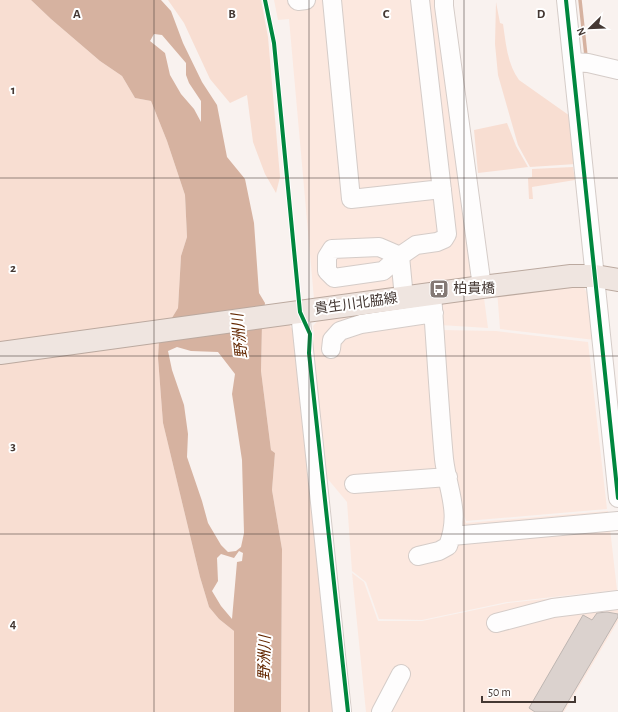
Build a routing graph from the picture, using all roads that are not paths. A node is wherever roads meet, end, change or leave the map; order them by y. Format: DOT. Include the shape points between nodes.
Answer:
graph roads {
  1 [pos="297,0"];
  2 [pos="306,0"];
  3 [pos="332,0"];
  4 [pos="420,0"];
  5 [pos="444,0"];
  6 [pos="566,0"];
  7 [pos="573,62"];
  8 [pos="618,70"];
  9 [pos="442,189"];
  10 [pos="595,276"];
  11 [pos="618,280"];
  12 [pos="482,287"];
  13 [pos="404,298"];
  14 [pos="433,303"];
  15 [pos="292,313"];
  16 [pos="331,349"];
  17 [pos="0,354"];
  18 [pos="448,477"];
  19 [pos="354,484"];
  20 [pos="618,498"];
  21 [pos="618,521"];
  22 [pos="452,536"];
  23 [pos="418,556"];
  24 [pos="618,600"];
  25 [pos="496,623"];
  26 [pos="401,674"];
  27 [pos="342,712"];
  28 [pos="381,712"];
  1 -- 2 [label="street"];
  3 -- 9 [label="street" via="351,199"];
  4 -- 9 [label="street"];
  5 -- 12 [label="street"];
  6 -- 7 [label="street"];
  7 -- 8 [label="street"];
  7 -- 10 [label="street"];
  9 -- 13 [label="street" via="446,234 444,239 416,245 400,256"];
  10 -- 11 [label="main road, 貴生川北脇線"];
  10 -- 12 [label="main road, 貴生川北脇線" via="571,276"];
  10 -- 20 [label="street"];
  12 -- 14 [label="main road, 貴生川北脇線"];
  13 -- 14 [label="main road, 貴生川北脇線"];
  13 -- 15 [label="main road, 貴生川北脇線"];
  14 -- 16 [label="street" via="340,331 332,340"];
  14 -- 18 [label="street" via="444,460"];
  15 -- 17 [label="main road, 貴生川北脇線"];
  15 -- 27 [label="street"];
  18 -- 19 [label="street"];
  18 -- 22 [label="street" via="454,523"];
  21 -- 22 [label="street"];
  22 -- 23 [label="street" via="448,546"];
  24 -- 25 [label="street" via="553,608"];
  26 -- 28 [label="street"];
}
